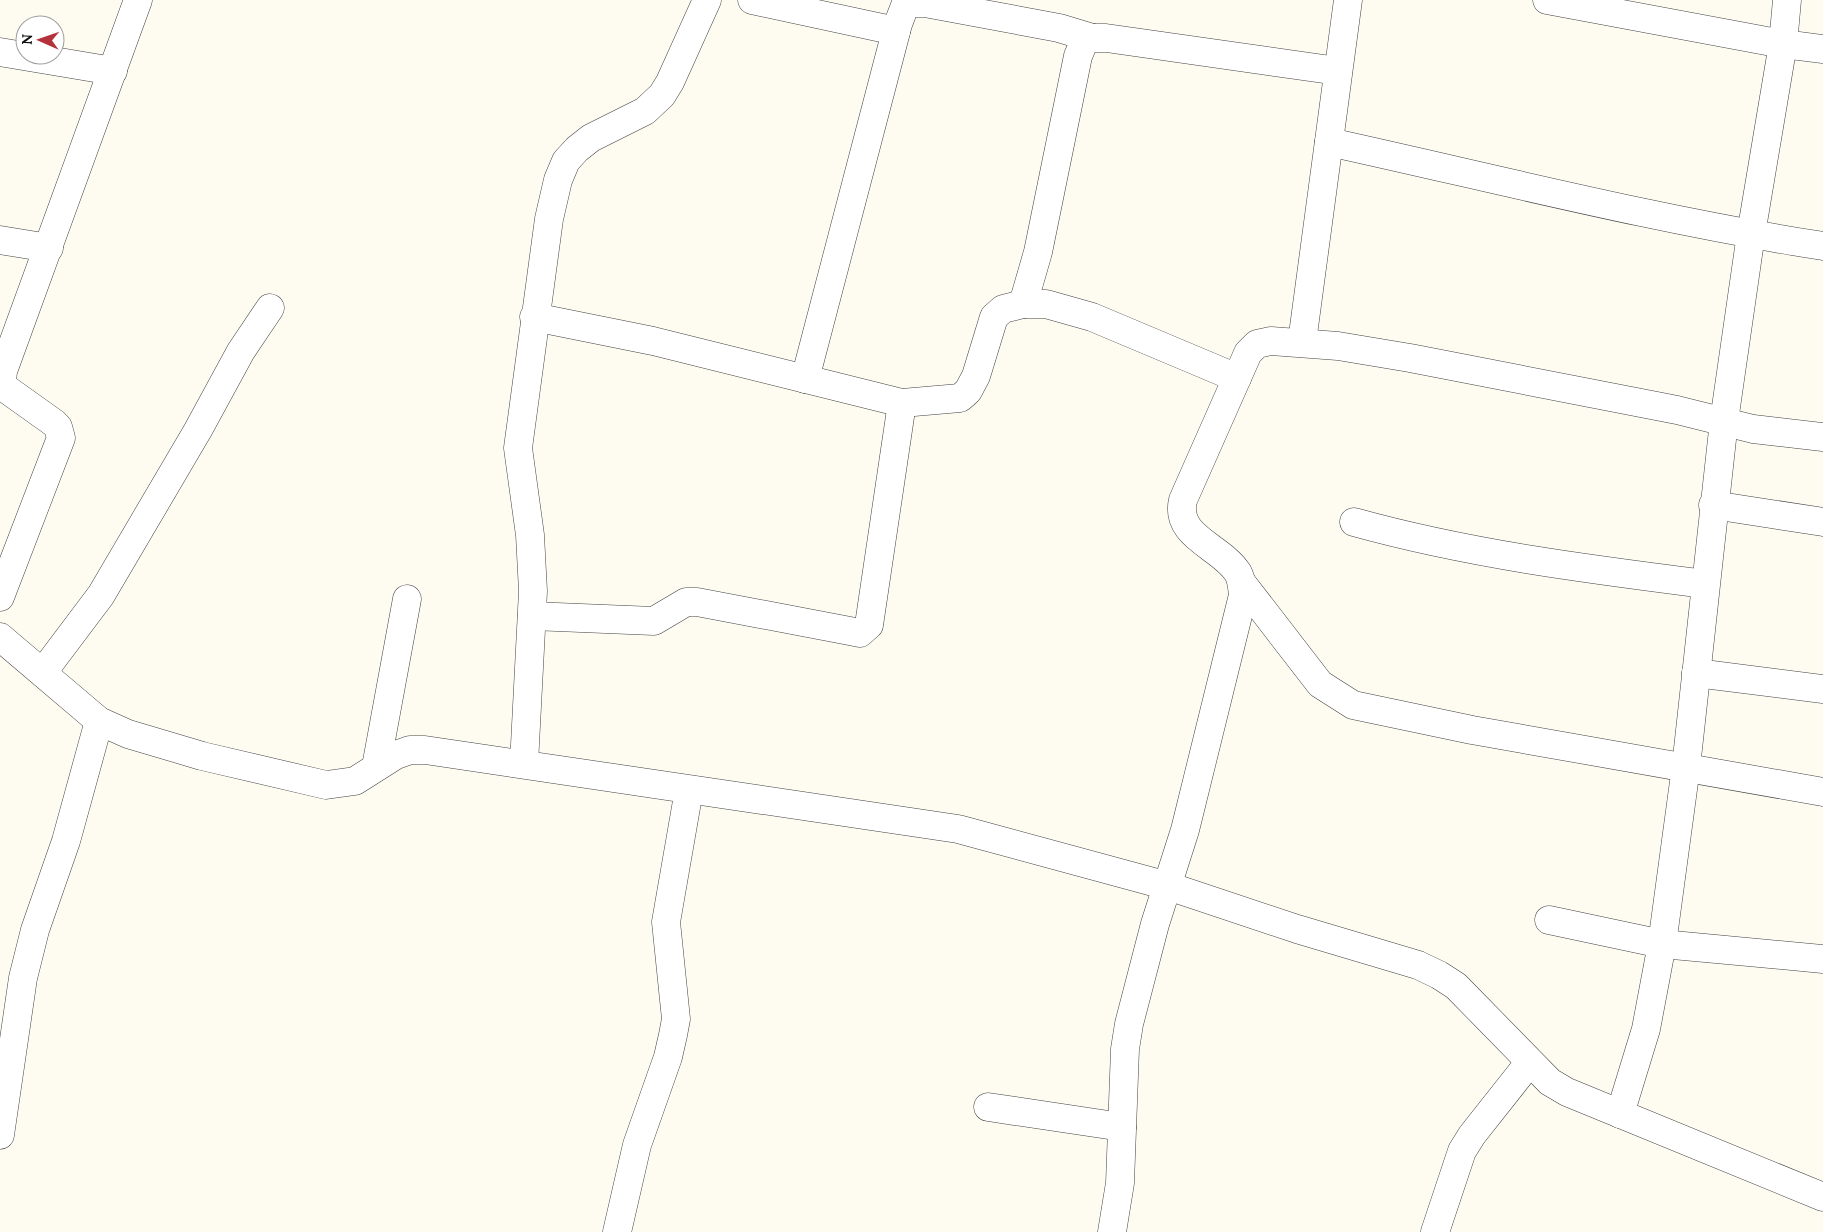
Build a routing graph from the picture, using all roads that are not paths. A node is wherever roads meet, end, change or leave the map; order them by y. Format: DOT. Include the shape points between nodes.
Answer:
graph roads {
  1 [pos="138,0"];
  2 [pos="706,0"];
  3 [pos="752,0"];
  4 [pos="1348,0"];
  5 [pos="1547,0"];
  6 [pos="1787,0"];
  7 [pos="971,6"];
  8 [pos="896,31"];
  9 [pos="1092,38"];
  10 [pos="1783,44"];
  11 [pos="1823,49"];
  12 [pos="0,52"];
  13 [pos="113,71"];
  14 [pos="1338,71"];
  15 [pos="1329,142"];
  16 [pos="1751,234"];
  17 [pos="0,240"];
  18 [pos="1823,246"];
  19 [pos="49,248"];
  20 [pos="1023,304"];
  21 [pos="270,308"];
  22 [pos="534,317"];
  23 [pos="1302,342"];
  24 [pos="1236,378"];
  25 [pos="805,379"];
  26 [pos="3,386"];
  27 [pos="902,403"];
  28 [pos="1724,421"];
  29 [pos="1823,437"];
  30 [pos="1713,505"];
  31 [pos="1354,522"];
  32 [pos="1823,522"];
  33 [pos="1242,583"];
  34 [pos="1705,584"];
  35 [pos="0,597"];
  36 [pos="407,600"];
  37 [pos="532,616"];
  38 [pos="0,637"];
  39 [pos="43,672"];
  40 [pos="1696,672"];
  41 [pos="1823,689"];
  42 [pos="99,721"];
  43 [pos="524,764"];
  44 [pos="376,767"];
  45 [pos="1686,767"];
  46 [pos="689,790"];
  47 [pos="1823,792"];
  48 [pos="1168,886"];
  49 [pos="1549,920"];
  50 [pos="1662,944"];
  51 [pos="1823,959"];
  52 [pos="6,1057"];
  53 [pos="1529,1063"];
  54 [pos="988,1107"];
  55 [pos="1620,1114"];
  56 [pos="1122,1127"];
  57 [pos="0,1135"];
  58 [pos="1823,1197"];
  59 [pos="618,1232"];
  60 [pos="1112,1232"];
  61 [pos="1435,1232"];
  1 -- 13 [label="street"];
  2 -- 22 [label="street" via="662,95 644,111 591,138 566,161 549,219"];
  3 -- 8 [label="street"];
  4 -- 14 [label="street"];
  5 -- 10 [label="street"];
  6 -- 10 [label="street"];
  7 -- 8 [label="street" via="906,3"];
  7 -- 9 [label="street"];
  8 -- 25 [label="street"];
  9 -- 14 [label="street"];
  9 -- 20 [label="street" via="1084,42 1078,56 1038,252"];
  10 -- 11 [label="street"];
  10 -- 16 [label="street"];
  12 -- 13 [label="street"];
  13 -- 19 [label="street"];
  14 -- 15 [label="street"];
  15 -- 16 [label="street" via="1621,210"];
  15 -- 23 [label="street"];
  16 -- 18 [label="street"];
  16 -- 28 [label="street"];
  17 -- 19 [label="street"];
  19 -- 26 [label="street" via="3,371"];
  20 -- 24 [label="street" via="1046,304 1092,317"];
  20 -- 27 [label="street" via="1003,309 994,317 976,376 960,398"];
  21 -- 39 [label="street" via="241,351 101,595"];
  22 -- 25 [label="street" via="653,341"];
  22 -- 37 [label="street" via="518,448 532,564"];
  23 -- 24 [label="street" via="1257,344 1248,353"];
  23 -- 28 [label="street" via="1410,358"];
  24 -- 33 [label="street" via="1180,510 1183,522 1231,564"];
  25 -- 27 [label="street"];
  26 -- 35 [label="street" via="54,423 61,438"];
  27 -- 37 [label="street" via="866,630 855,632 697,602 686,602 654,621"];
  28 -- 29 [label="street" via="1768,431"];
  28 -- 30 [label="street"];
  30 -- 32 [label="street"];
  30 -- 34 [label="street"];
  31 -- 34 [label="street" via="1468,550"];
  33 -- 45 [label="street" via="1320,684 1353,705 1472,730"];
  33 -- 48 [label="street" via="1243,595 1230,651"];
  34 -- 40 [label="street"];
  36 -- 44 [label="street"];
  37 -- 43 [label="street"];
  38 -- 39 [label="street"];
  39 -- 42 [label="street"];
  40 -- 41 [label="street"];
  40 -- 45 [label="street"];
  42 -- 44 [label="street" via="128,734 193,753 326,785 356,781"];
  42 -- 52 [label="street" via="66,841 35,930"];
  43 -- 44 [label="street" via="410,750 396,754"];
  43 -- 46 [label="street"];
  45 -- 47 [label="street"];
  45 -- 50 [label="street"];
  46 -- 48 [label="street" via="958,829"];
  46 -- 59 [label="street" via="666,922 676,1019 668,1057 628,1174"];
  48 -- 53 [label="street" via="1418,965 1439,975 1456,986"];
  48 -- 56 [label="street" via="1128,1024"];
  49 -- 50 [label="street"];
  50 -- 51 [label="street"];
  50 -- 55 [label="street" via="1646,1029"];
  52 -- 57 [label="street"];
  53 -- 55 [label="street" via="1567,1092"];
  53 -- 61 [label="street" via="1462,1151"];
  54 -- 56 [label="street"];
  55 -- 58 [label="street"];
  56 -- 60 [label="street" via="1120,1183"];
}
